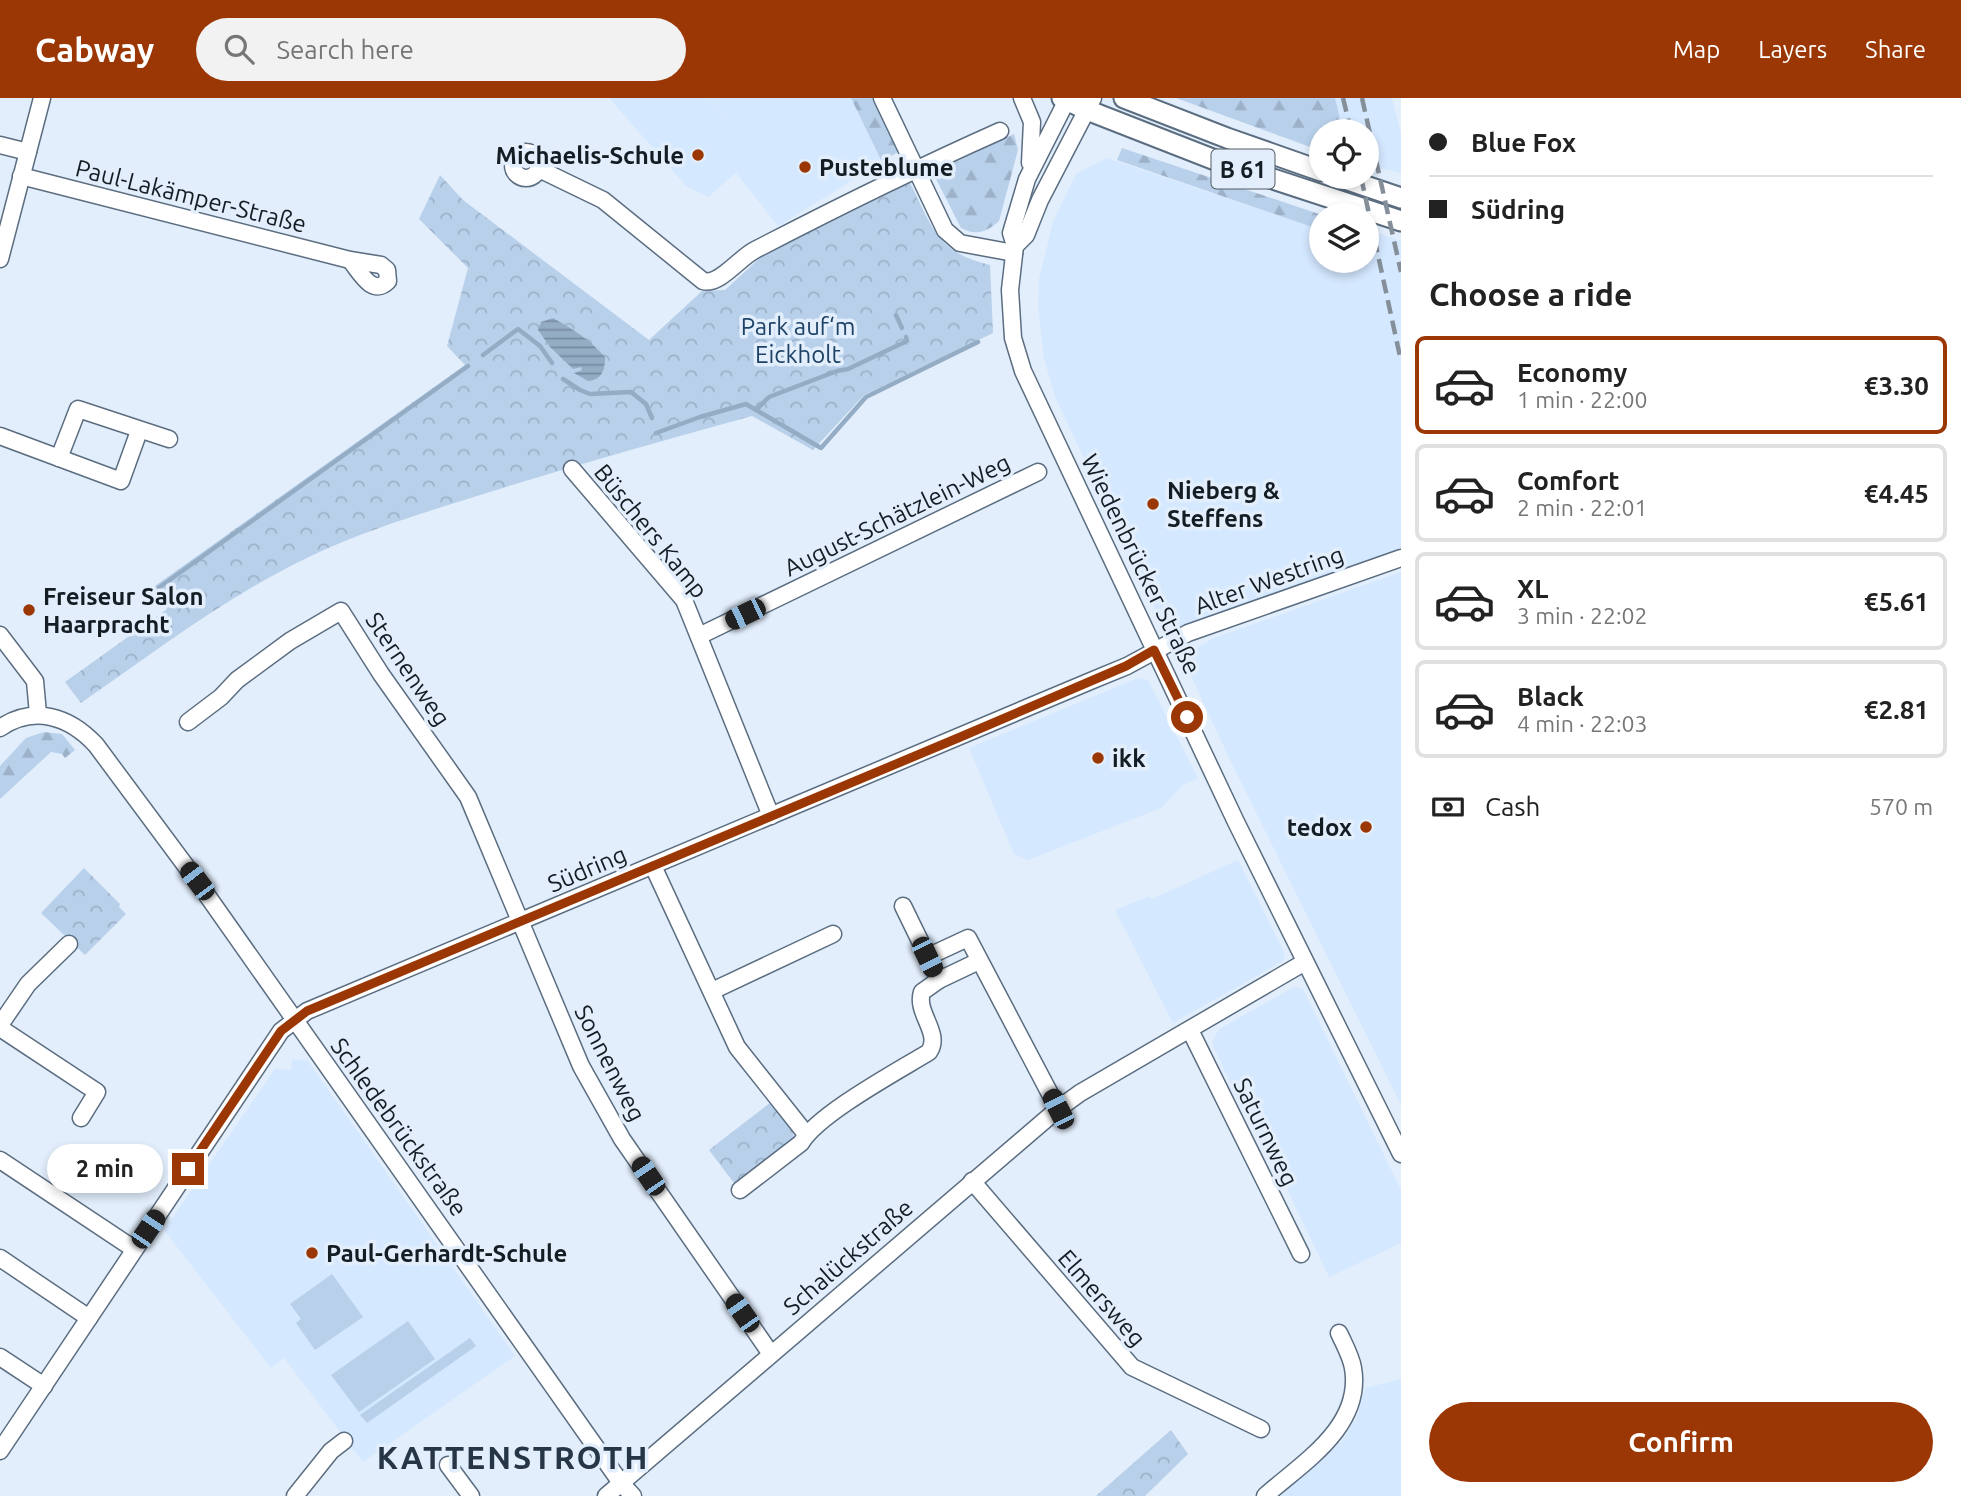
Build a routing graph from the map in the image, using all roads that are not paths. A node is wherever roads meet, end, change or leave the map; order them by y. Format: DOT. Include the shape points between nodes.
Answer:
graph roads {
  1 [pos="42,98"];
  2 [pos="883,98"];
  3 [pos="1022,98"];
  4 [pos="1124,98"];
  5 [pos="1066,99"];
  6 [pos="1090,104"];
  7 [pos="1000,131"];
  8 [pos="0,145"];
  9 [pos="27,152"];
  10 [pos="1309,167"];
  11 [pos="916,168"];
  12 [pos="539,169"];
  13 [pos="21,176"];
  14 [pos="1027,179"];
  15 [pos="1374,189"];
  16 [pos="1401,198"];
  17 [pos="1401,221"];
  18 [pos="1014,249"];
  19 [pos="0,259"];
  20 [pos="350,260"];
  21 [pos="139,431"];
  22 [pos="0,436"];
  23 [pos="169,439"];
  24 [pos="59,458"];
  25 [pos="572,468"];
  26 [pos="1038,472"];
  27 [pos="1401,558"];
  28 [pos="0,635"];
  29 [pos="699,636"];
  30 [pos="1154,650"];
  31 [pos="38,714"];
  32 [pos="188,722"];
  33 [pos="0,728"];
  34 [pos="771,817"];
  35 [pos="653,866"];
  36 [pos="903,905"];
  37 [pos="520,922"];
  38 [pos="833,934"];
  39 [pos="69,944"];
  40 [pos="927,957"];
  41 [pos="979,961"];
  42 [pos="1305,962"];
  43 [pos="939,980"];
  44 [pos="712,991"];
  45 [pos="294,1020"];
  46 [pos="0,1027"];
  47 [pos="1190,1030"];
  48 [pos="1058,1109"];
  49 [pos="80,1118"];
  50 [pos="806,1133"];
  51 [pos="1401,1154"];
  52 [pos="0,1160"];
  53 [pos="972,1181"];
  54 [pos="740,1190"];
  55 [pos="134,1249"];
  56 [pos="1301,1254"];
  57 [pos="0,1258"];
  58 [pos="89,1318"];
  59 [pos="1339,1333"];
  60 [pos="771,1354"];
  61 [pos="0,1357"];
  62 [pos="44,1386"];
  63 [pos="1261,1429"];
  64 [pos="344,1441"];
  65 [pos="0,1451"];
  66 [pos="448,1465"];
  67 [pos="621,1483"];
  68 [pos="295,1496"];
  69 [pos="471,1496"];
  70 [pos="606,1496"];
  71 [pos="633,1496"];
  72 [pos="1265,1496"];
  1 -- 9 [label="street"];
  2 -- 11 [label="street"];
  3 -- 14 [label="street" via="1032,122"];
  4 -- 10 [label="main road, B 61"];
  5 -- 6 [label="main road, B 61"];
  5 -- 14 [label="street, Wiedenbrücker Straße"];
  6 -- 17 [label="main road, B 61" via="1215,160"];
  6 -- 18 [label="street, Wiedenbrücker Straße" via="1026,234"];
  7 -- 11 [label="street"];
  8 -- 9 [label="street"];
  9 -- 13 [label="street"];
  11 -- 12 [label="street" via="743,256 717,281 708,283 603,200"];
  11 -- 18 [label="street" via="945,230 960,243"];
  13 -- 19 [label="street"];
  13 -- 20 [label="street, Paul-Lakämper-Straße"];
  14 -- 18 [label="street, Wiedenbrücker Straße" via="1011,233"];
  15 -- 16 [label="main road"];
  18 -- 30 [label="street, Wiedenbrücker Straße" via="1010,303 1013,338 1023,370"];
  21 -- 23 [label="street"];
  21 -- 24 [label="street" via="78,409"];
  21 -- 24 [label="street" via="121,481"];
  22 -- 24 [label="street"];
  25 -- 29 [label="street, Büschers Kamp" via="684,600"];
  26 -- 29 [label="street, August-Schätzlein-Weg"];
  27 -- 30 [label="street, Alter Westring" via="1188,633"];
  28 -- 31 [label="street" via="35,681"];
  29 -- 34 [label="street, Büschers Kamp"];
  30 -- 34 [label="street, Südring" via="1115,671"];
  30 -- 42 [label="street, Wiedenbrücker Straße"];
  31 -- 33 [label="street"];
  31 -- 45 [label="street, Schledebrückstraße" via="59,718 96,744"];
  32 -- 37 [label="street, Sternenweg" via="290,641 341,611 468,797"];
  34 -- 35 [label="street, Südring"];
  35 -- 37 [label="street, Südring"];
  35 -- 44 [label="street"];
  36 -- 40 [label="street"];
  37 -- 45 [label="street, Südring"];
  37 -- 60 [label="street, Sonnenweg" via="581,1066 622,1139"];
  38 -- 44 [label="street"];
  39 -- 46 [label="street" via="29,985"];
  40 -- 41 [label="street" via="968,938"];
  40 -- 43 [label="street"];
  41 -- 43 [label="street"];
  41 -- 48 [label="street"];
  42 -- 47 [label="street, Schalückstraße"];
  42 -- 51 [label="street, Wiedenbrücker Straße"];
  43 -- 50 [label="street" via="926,988 920,999 933,1039 929,1052"];
  44 -- 50 [label="street" via="737,1047"];
  45 -- 55 [label="street, Südring" via="281,1031"];
  45 -- 67 [label="street, Schledebrückstraße"];
  46 -- 49 [label="street" via="97,1093"];
  47 -- 48 [label="street, Schalückstraße"];
  47 -- 56 [label="street, Saturnweg"];
  48 -- 53 [label="street, Schalückstraße"];
  50 -- 54 [label="street" via="801,1143"];
  52 -- 55 [label="street"];
  53 -- 60 [label="street, Schalückstraße"];
  53 -- 63 [label="street, Elmersweg" via="1132,1367"];
  55 -- 58 [label="street, Südring"];
  57 -- 58 [label="street"];
  58 -- 62 [label="street, Südring"];
  59 -- 72 [label="street" via="1353,1369 1348,1414 1333,1436"];
  60 -- 67 [label="street, Schalückstraße"];
  61 -- 62 [label="street"];
  62 -- 65 [label="street, Südring"];
  64 -- 68 [label="street"];
  66 -- 69 [label="street"];
  67 -- 70 [label="street, Schalückstraße"];
  67 -- 71 [label="street, Schledebrückstraße"];
}
